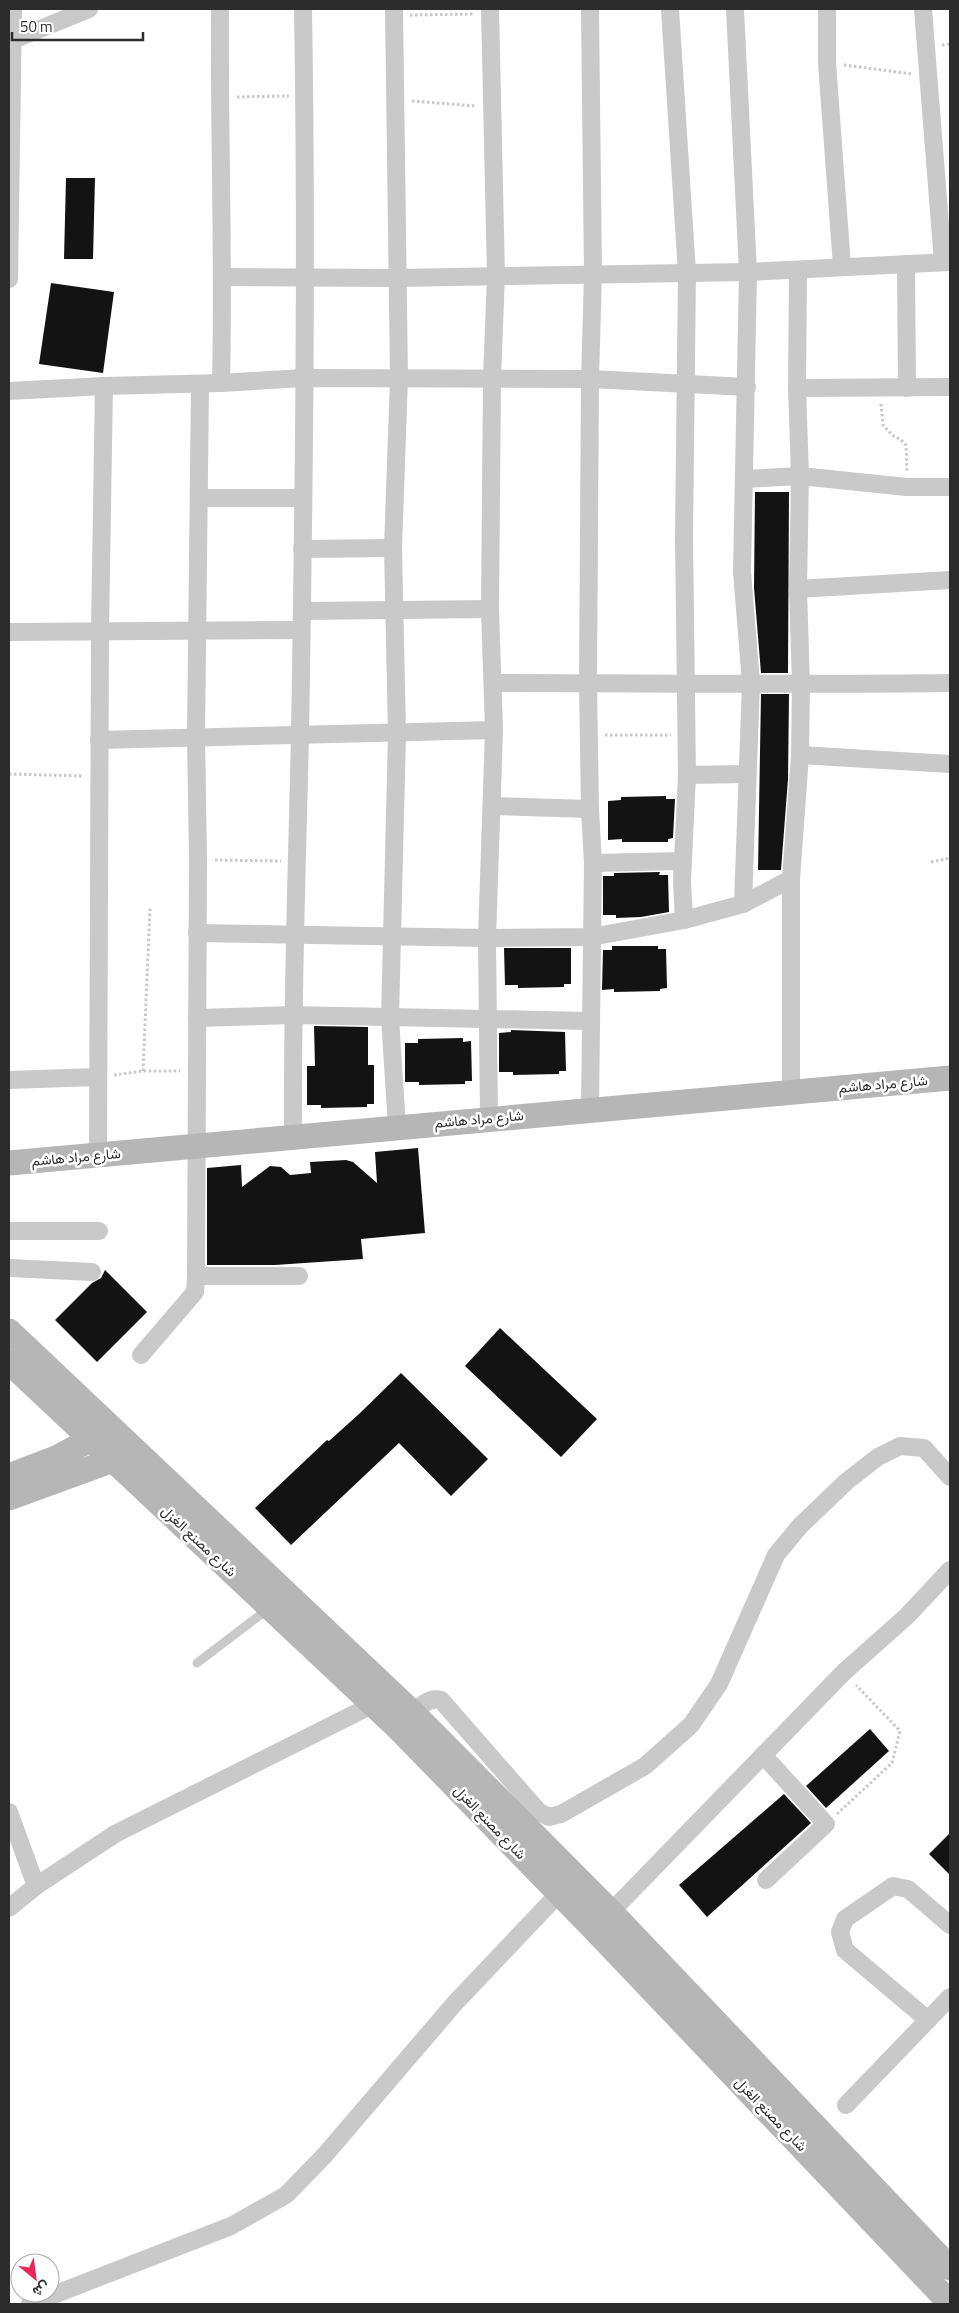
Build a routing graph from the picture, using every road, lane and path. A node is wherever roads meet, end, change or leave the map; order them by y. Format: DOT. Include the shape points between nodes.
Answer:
graph roads {
  1 [pos="13,9"];
  2 [pos="88,9"];
  3 [pos="220,9"];
  4 [pos="302,9"];
  5 [pos="590,9"];
  6 [pos="670,9"];
  7 [pos="735,9"];
  8 [pos="827,9"];
  9 [pos="923,9"];
  10 [pos="490,11"];
  11 [pos="394,12"];
  12 [pos="13,40"];
  13 [pos="827,63"];
  14 [pos="928,76"];
  15 [pos="304,96"];
  16 [pos="219,97"];
  17 [pos="394,99"];
  18 [pos="491,108"];
  19 [pos="9,188"];
  20 [pos="947,262"];
  21 [pos="906,264"];
  22 [pos="842,266"];
  23 [pos="798,270"];
  24 [pos="748,272"];
  25 [pos="687,273"];
  26 [pos="593,274"];
  27 [pos="496,275"];
  28 [pos="224,277"];
  29 [pos="304,277"];
  30 [pos="398,278"];
  31 [pos="9,279"];
  32 [pos="303,378"];
  33 [pos="399,378"];
  34 [pos="492,378"];
  35 [pos="590,379"];
  36 [pos="200,384"];
  37 [pos="221,384"];
  38 [pos="687,385"];
  39 [pos="104,386"];
  40 [pos="747,387"];
  41 [pos="950,387"];
  42 [pos="797,388"];
  43 [pos="880,388"];
  44 [pos="907,388"];
  45 [pos="9,391"];
  46 [pos="800,476"];
  47 [pos="745,479"];
  48 [pos="907,487"];
  49 [pos="950,487"];
  50 [pos="200,498"];
  51 [pos="302,498"];
  52 [pos="393,548"];
  53 [pos="302,549"];
  54 [pos="950,580"];
  55 [pos="798,590"];
  56 [pos="490,609"];
  57 [pos="393,610"];
  58 [pos="302,611"];
  59 [pos="100,630"];
  60 [pos="197,630"];
  61 [pos="300,630"];
  62 [pos="9,632"];
  63 [pos="494,682"];
  64 [pos="588,683"];
  65 [pos="751,683"];
  66 [pos="950,684"];
  67 [pos="686,685"];
  68 [pos="801,685"];
  69 [pos="494,730"];
  70 [pos="300,734"];
  71 [pos="397,734"];
  72 [pos="590,734"];
  73 [pos="685,735"];
  74 [pos="196,736"];
  75 [pos="99,740"];
  76 [pos="800,755"];
  77 [pos="950,764"];
  78 [pos="9,774"];
  79 [pos="747,774"];
  80 [pos="687,775"];
  81 [pos="98,777"];
  82 [pos="492,806"];
  83 [pos="590,809"];
  84 [pos="950,858"];
  85 [pos="198,859"];
  86 [pos="296,861"];
  87 [pos="682,861"];
  88 [pos="931,862"];
  89 [pos="593,863"];
  90 [pos="792,879"];
  91 [pos="743,904"];
  92 [pos="150,908"];
  93 [pos="684,920"];
  94 [pos="197,933"];
  95 [pos="295,935"];
  96 [pos="391,936"];
  97 [pos="591,937"];
  98 [pos="487,938"];
  99 [pos="292,1015"];
  100 [pos="197,1018"];
  101 [pos="390,1018"];
  102 [pos="488,1020"];
  103 [pos="590,1021"];
  104 [pos="196,1070"];
  105 [pos="143,1071"];
  106 [pos="98,1077"];
  107 [pos="950,1078"];
  108 [pos="9,1080"];
  109 [pos="791,1091"];
  110 [pos="590,1109"];
  111 [pos="489,1118"];
  112 [pos="397,1127"];
  113 [pos="293,1137"];
  114 [pos="197,1145"];
  115 [pos="98,1154"];
  116 [pos="9,1163"];
  117 [pos="9,1231"];
  118 [pos="99,1231"];
  119 [pos="9,1268"];
  120 [pos="92,1272"];
  121 [pos="196,1276"];
  122 [pos="299,1276"];
  123 [pos="9,1331"];
  124 [pos="141,1354"];
  125 [pos="9,1362"];
  126 [pos="111,1427"];
  127 [pos="90,1440"];
  128 [pos="137,1452"];
  129 [pos="111,1460"];
  130 [pos="61,1467"];
  131 [pos="9,1476"];
  132 [pos="950,1477"];
  133 [pos="9,1498"];
  134 [pos="950,1570"];
  135 [pos="279,1601"];
  136 [pos="197,1663"];
  137 [pos="844,1672"];
  138 [pos="384,1699"];
  139 [pos="407,1721"];
  140 [pos="763,1755"];
  141 [pos="9,1812"];
  142 [pos="826,1824"];
  143 [pos="766,1880"];
  144 [pos="567,1884"];
  145 [pos="36,1886"];
  146 [pos="9,1908"];
  147 [pos="603,1920"];
  148 [pos="950,1925"];
  149 [pos="950,1997"];
  150 [pos="928,2020"];
  151 [pos="846,2105"];
  152 [pos="950,2268"];
  153 [pos="30,2304"];
  154 [pos="950,2304"];
  1 -- 12 [label="street"];
  2 -- 12 [label="street"];
  3 -- 16 [label="street"];
  4 -- 15 [label="street"];
  5 -- 26 [label="street"];
  6 -- 25 [label="street"];
  7 -- 24 [label="street"];
  8 -- 13 [label="street"];
  9 -- 14 [label="street"];
  10 -- 11 [label="path"];
  10 -- 18 [label="street"];
  11 -- 17 [label="street"];
  12 -- 19 [label="street"];
  13 -- 14 [label="path"];
  13 -- 22 [label="street"];
  14 -- 20 [label="street"];
  15 -- 16 [label="path"];
  15 -- 29 [label="street"];
  16 -- 28 [label="street"];
  17 -- 18 [label="path"];
  17 -- 30 [label="street"];
  18 -- 27 [label="street"];
  19 -- 31 [label="street"];
  20 -- 21 [label="street"];
  21 -- 22 [label="street"];
  21 -- 44 [label="street"];
  22 -- 23 [label="street"];
  23 -- 24 [label="street"];
  23 -- 42 [label="street"];
  24 -- 25 [label="street"];
  24 -- 40 [label="street"];
  25 -- 26 [label="street"];
  25 -- 38 [label="street"];
  26 -- 27 [label="street"];
  26 -- 35 [label="street"];
  27 -- 30 [label="street"];
  27 -- 34 [label="street"];
  28 -- 29 [label="street"];
  28 -- 37 [label="street"];
  29 -- 30 [label="street"];
  29 -- 32 [label="street"];
  30 -- 33 [label="street"];
  32 -- 33 [label="street"];
  32 -- 37 [label="street"];
  32 -- 51 [label="street"];
  33 -- 34 [label="street"];
  33 -- 52 [label="street"];
  34 -- 35 [label="street"];
  34 -- 56 [label="street"];
  35 -- 38 [label="street"];
  35 -- 64 [label="street"];
  36 -- 37 [label="street"];
  36 -- 39 [label="street"];
  36 -- 50 [label="street"];
  38 -- 40 [label="street"];
  38 -- 67 [label="street"];
  39 -- 45 [label="street"];
  39 -- 59 [label="street"];
  40 -- 47 [label="street"];
  41 -- 44 [label="street"];
  42 -- 43 [label="street"];
  42 -- 46 [label="street"];
  43 -- 44 [label="street"];
  43 -- 48 [label="path" via="883,426 906,445"];
  46 -- 47 [label="street"];
  46 -- 48 [label="street"];
  46 -- 55 [label="street"];
  47 -- 65 [label="street" via="742,572"];
  48 -- 49 [label="street"];
  50 -- 51 [label="street"];
  50 -- 60 [label="street"];
  51 -- 53 [label="street"];
  52 -- 53 [label="street"];
  52 -- 57 [label="street"];
  53 -- 58 [label="street"];
  54 -- 55 [label="street"];
  55 -- 68 [label="street"];
  56 -- 57 [label="street"];
  56 -- 63 [label="street"];
  57 -- 58 [label="street"];
  57 -- 71 [label="street"];
  58 -- 61 [label="street"];
  59 -- 60 [label="street"];
  59 -- 62 [label="street"];
  59 -- 75 [label="street"];
  60 -- 61 [label="street"];
  60 -- 74 [label="street"];
  61 -- 70 [label="street"];
  63 -- 64 [label="street"];
  63 -- 69 [label="street"];
  64 -- 67 [label="street"];
  64 -- 72 [label="street"];
  65 -- 67 [label="street"];
  65 -- 68 [label="street"];
  65 -- 79 [label="street"];
  66 -- 68 [label="street"];
  67 -- 73 [label="street"];
  68 -- 76 [label="street"];
  69 -- 71 [label="street"];
  69 -- 82 [label="street"];
  70 -- 71 [label="street"];
  70 -- 74 [label="street"];
  70 -- 86 [label="street"];
  71 -- 96 [label="street"];
  72 -- 73 [label="path"];
  72 -- 83 [label="street"];
  73 -- 80 [label="street"];
  74 -- 75 [label="street"];
  74 -- 85 [label="street"];
  75 -- 81 [label="street"];
  76 -- 77 [label="street"];
  76 -- 90 [label="street"];
  78 -- 81 [label="path"];
  79 -- 80 [label="street"];
  79 -- 91 [label="street"];
  80 -- 87 [label="street"];
  81 -- 106 [label="street"];
  82 -- 83 [label="street"];
  82 -- 98 [label="street"];
  83 -- 89 [label="street"];
  84 -- 88 [label="path"];
  85 -- 86 [label="path"];
  85 -- 94 [label="street"];
  86 -- 95 [label="street"];
  87 -- 89 [label="street"];
  87 -- 93 [label="street"];
  89 -- 97 [label="street"];
  90 -- 91 [label="street"];
  90 -- 109 [label="street"];
  91 -- 93 [label="street"];
  92 -- 105 [label="path"];
  93 -- 97 [label="street"];
  94 -- 95 [label="street"];
  94 -- 100 [label="street"];
  95 -- 96 [label="street"];
  95 -- 99 [label="street"];
  96 -- 98 [label="street"];
  96 -- 101 [label="street"];
  97 -- 98 [label="street"];
  97 -- 103 [label="street"];
  98 -- 102 [label="street"];
  99 -- 100 [label="street"];
  99 -- 101 [label="street"];
  99 -- 113 [label="street"];
  100 -- 104 [label="street"];
  101 -- 102 [label="street"];
  101 -- 112 [label="street"];
  102 -- 103 [label="street"];
  102 -- 111 [label="street"];
  103 -- 110 [label="street"];
  104 -- 105 [label="path"];
  104 -- 114 [label="street"];
  105 -- 106 [label="path"];
  106 -- 108 [label="street"];
  106 -- 115 [label="street"];
  107 -- 109 [label="street, شارع مراد هاشم"];
  109 -- 110 [label="street, شارع مراد هاشم"];
  110 -- 111 [label="street, شارع مراد هاشم"];
  111 -- 112 [label="street, شارع مراد هاشم"];
  112 -- 113 [label="street, شارع مراد هاشم"];
  113 -- 114 [label="street, شارع مراد هاشم"];
  114 -- 115 [label="street, شارع مراد هاشم"];
  114 -- 121 [label="street"];
  115 -- 116 [label="street, شارع مراد هاشم"];
  117 -- 118 [label="street"];
  119 -- 120 [label="street"];
  121 -- 122 [label="street"];
  121 -- 124 [label="street" via="194,1292"];
  123 -- 126 [label="street, شارع مصنع الغزل"];
  125 -- 127 [label="street, شارع مصنع الغزل"];
  126 -- 127 [label="street"];
  126 -- 128 [label="street, شارع مصنع الغزل"];
  127 -- 129 [label="street, شارع مصنع الغزل"];
  127 -- 130 [label="street"];
  128 -- 129 [label="street"];
  128 -- 135 [label="street, شارع مصنع الغزل"];
  129 -- 130 [label="street"];
  129 -- 135 [label="street, شارع مصنع الغزل"];
  130 -- 131 [label="street"];
  130 -- 133 [label="street"];
  132 -- 139 [label="street" via="924,1448 900,1446 878,1457 847,1481 800,1526 776,1555 719,1684 691,1725 645,1766 561,1814 549,1816 539,1812 441,1700 428,1700"];
  134 -- 137 [label="street" via="907,1616"];
  135 -- 136 [label="lane"];
  135 -- 138 [label="street, شارع مصنع الغزل"];
  137 -- 140 [label="street"];
  137 -- 142 [label="path" via="900,1731 892,1763"];
  138 -- 139 [label="street, شارع مصنع الغزل"];
  138 -- 145 [label="street" via="115,1834"];
  139 -- 144 [label="street, شارع مصنع الغزل"];
  140 -- 142 [label="street"];
  140 -- 147 [label="street"];
  141 -- 145 [label="street"];
  142 -- 143 [label="street"];
  144 -- 147 [label="street, شارع مصنع الغزل"];
  144 -- 153 [label="street" via="455,2003 324,2156 286,2194 232,2226"];
  145 -- 146 [label="street"];
  147 -- 152 [label="street, شارع مصنع الغزل"];
  147 -- 154 [label="street, شارع مصنع الغزل"];
  148 -- 150 [label="street" via="908,1889 892,1886 845,1919 840,1932 845,1950"];
  149 -- 150 [label="street"];
  150 -- 151 [label="street"];
}
